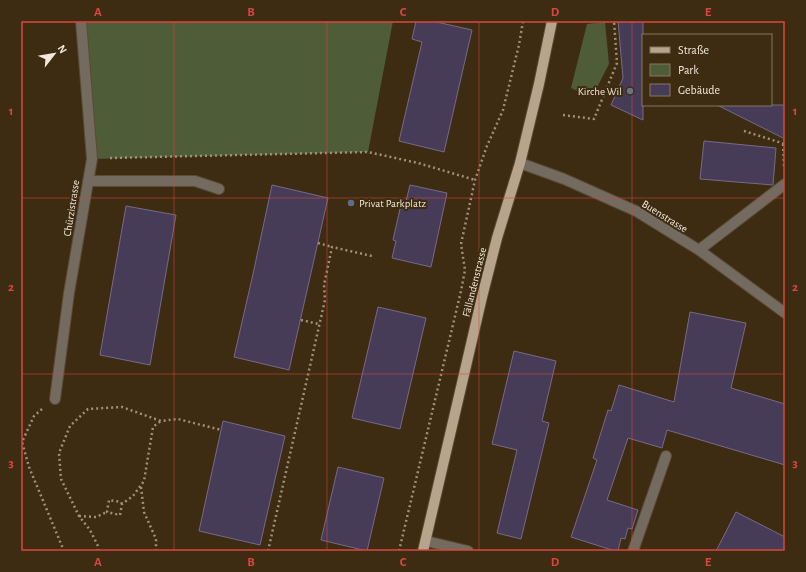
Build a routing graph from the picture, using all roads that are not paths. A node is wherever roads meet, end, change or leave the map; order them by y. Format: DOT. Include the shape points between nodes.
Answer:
graph roads {
  1 [pos="81,21"];
  2 [pos="552,21"];
  3 [pos="520,163"];
  4 [pos="88,181"];
  5 [pos="785,184"];
  6 [pos="219,189"];
  7 [pos="699,250"];
  8 [pos="785,313"];
  9 [pos="55,399"];
  10 [pos="666,456"];
  11 [pos="424,546"];
  12 [pos="468,551"];
  13 [pos="633,551"];
  1 -- 4 [label="street, Chürzistrasse" via="92,159"];
  2 -- 3 [label="main road, Fällandenstrasse"];
  3 -- 7 [label="street, Buenstrasse" via="564,179 636,211"];
  3 -- 11 [label="main road, Fällandenstrasse" via="484,289"];
  4 -- 6 [label="street" via="195,181"];
  4 -- 9 [label="street, Chürzistrasse" via="69,293"];
  5 -- 7 [label="street"];
  7 -- 8 [label="street, Buenstrasse"];
  10 -- 13 [label="street"];
  11 -- 12 [label="street"];
}
